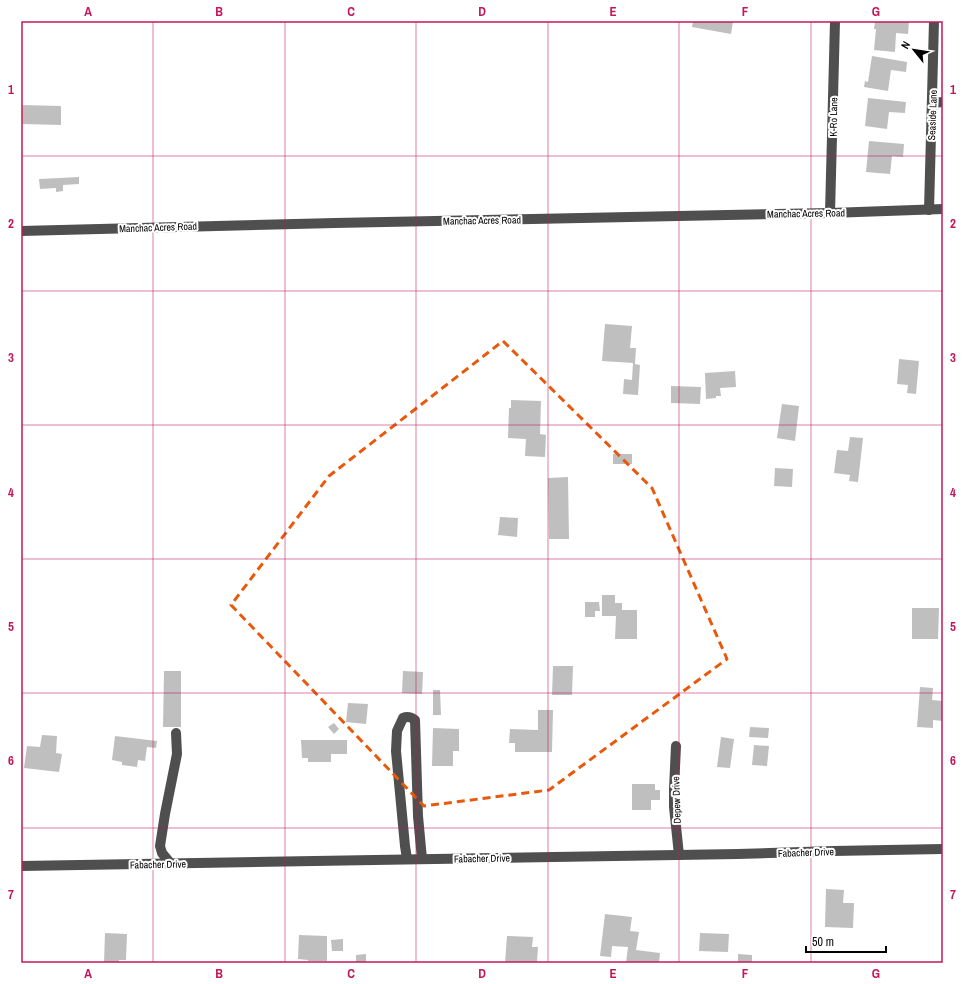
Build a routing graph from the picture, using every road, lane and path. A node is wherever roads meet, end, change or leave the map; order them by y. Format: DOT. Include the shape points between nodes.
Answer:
graph roads {
  1 [pos="835,21"];
  2 [pos="934,21"];
  3 [pos="943,102"];
  4 [pos="932,103"];
  5 [pos="943,209"];
  6 [pos="929,210"];
  7 [pos="830,213"];
  8 [pos="21,231"];
  9 [pos="176,733"];
  10 [pos="676,746"];
  11 [pos="943,849"];
  12 [pos="679,855"];
  13 [pos="407,859"];
  14 [pos="422,859"];
  15 [pos="170,864"];
  16 [pos="21,866"];
  1 -- 7 [label="street, K-Ro Lane"];
  2 -- 4 [label="street, Seaside Lane"];
  3 -- 4 [label="street"];
  4 -- 6 [label="street, Seaside Lane"];
  5 -- 6 [label="street, Manchac Acres Road"];
  6 -- 7 [label="street, Manchac Acres Road"];
  7 -- 8 [label="street, Manchac Acres Road"];
  9 -- 15 [label="street" via="177,754 160,846"];
  10 -- 12 [label="street, Depew Drive" via="674,807"];
  11 -- 12 [label="street, Fabacher Drive"];
  12 -- 14 [label="street, Fabacher Drive"];
  13 -- 14 [label="street, Fabacher Drive"];
  13 -- 14 [label="street" via="396,751 397,731 406,716 415,720"];
  13 -- 15 [label="street, Fabacher Drive"];
  15 -- 16 [label="street, Fabacher Drive"];
}
